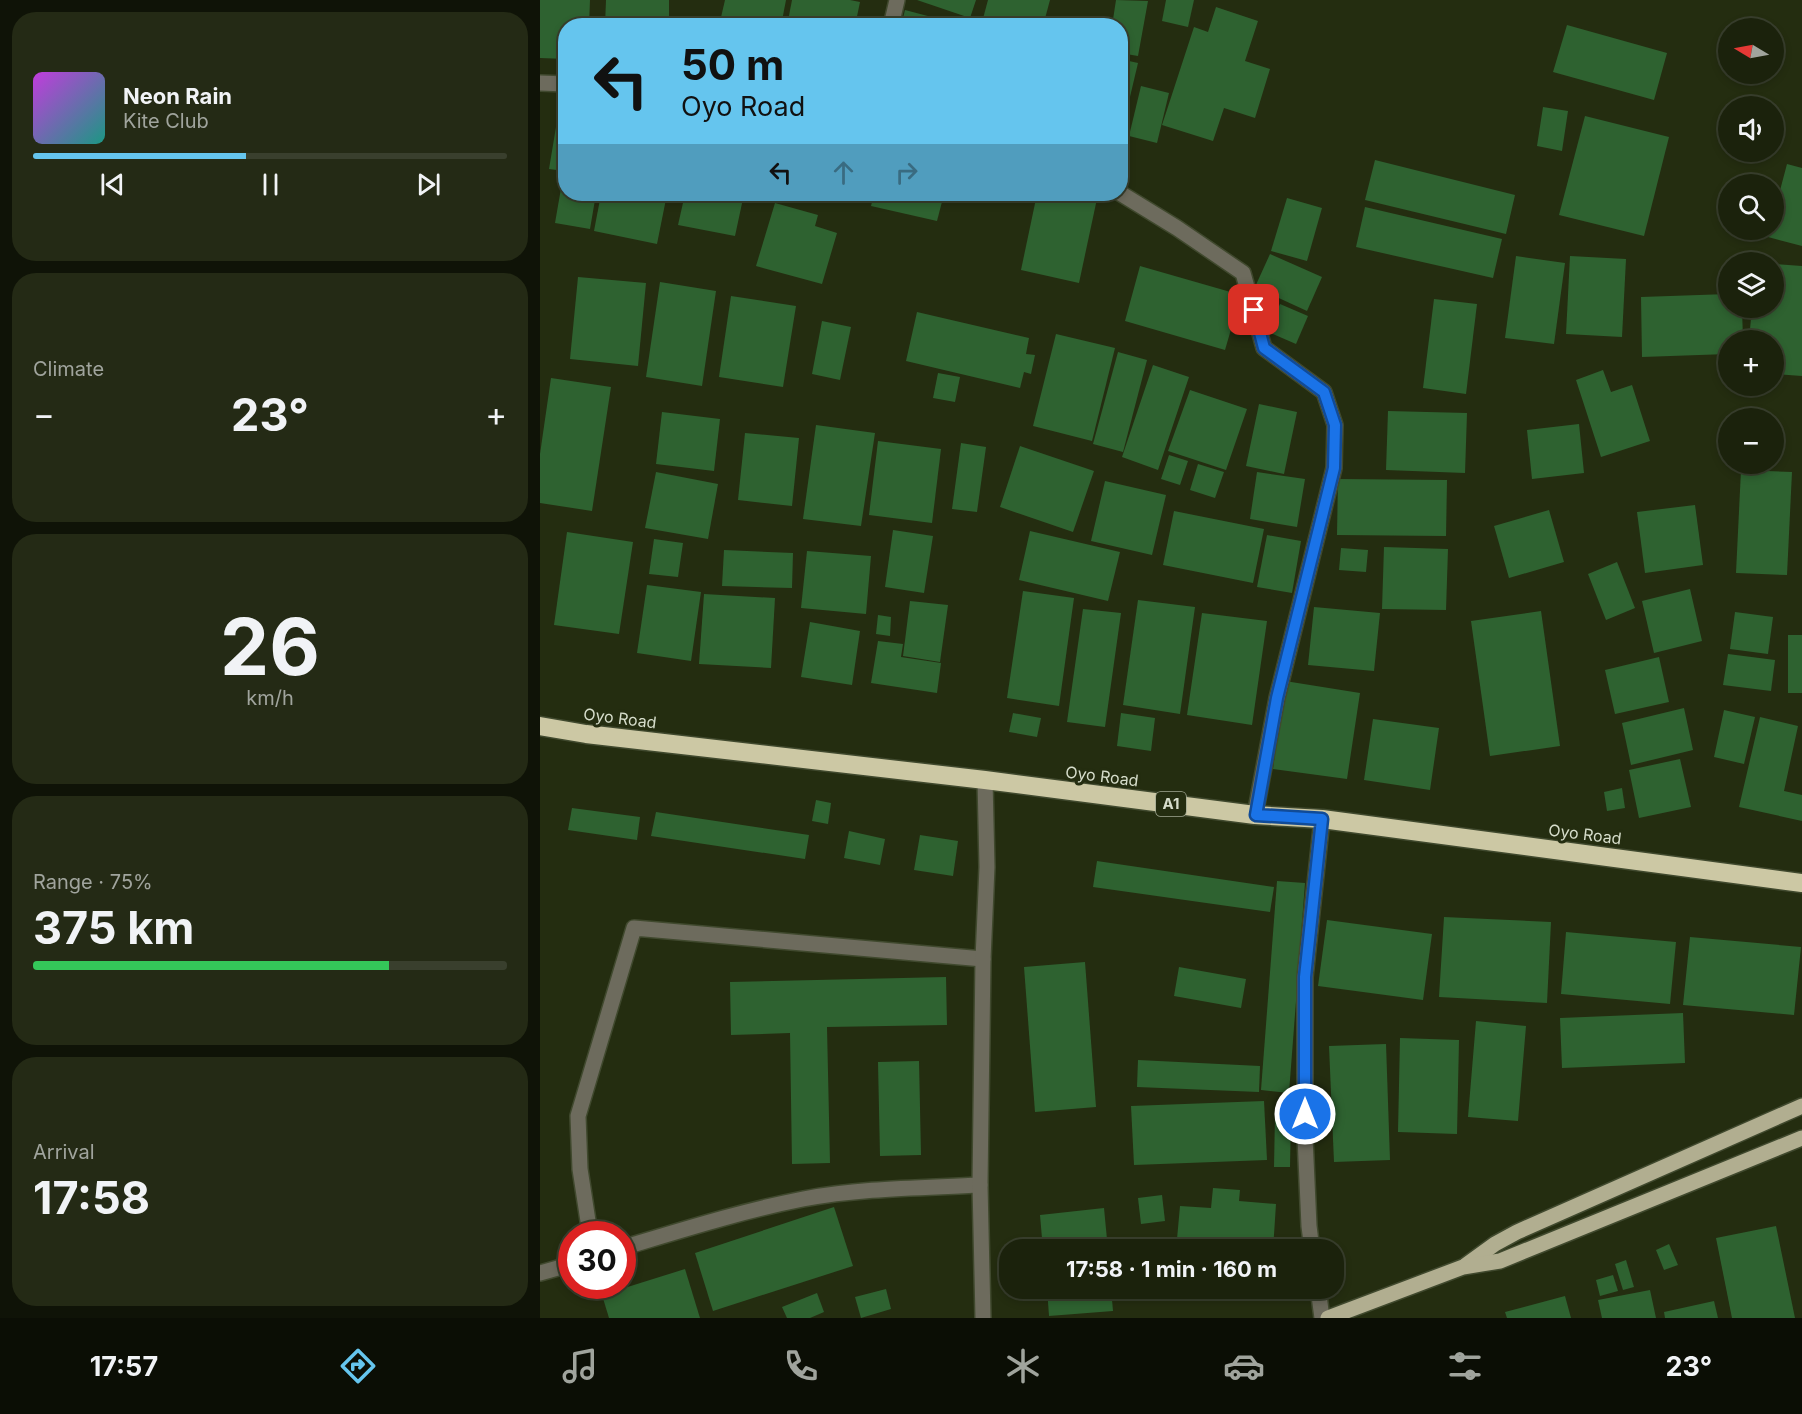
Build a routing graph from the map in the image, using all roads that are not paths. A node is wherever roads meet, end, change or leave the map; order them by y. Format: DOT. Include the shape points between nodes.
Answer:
graph roads {
  1 [pos="897,0"];
  2 [pos="893,18"];
  3 [pos="540,83"];
  4 [pos="558,84"];
  5 [pos="1128,198"];
  6 [pos="540,726"];
  7 [pos="985,780"];
  8 [pos="1256,815"];
  9 [pos="1322,819"];
  10 [pos="1802,883"];
  11 [pos="983,959"];
  12 [pos="1802,1106"];
  13 [pos="1802,1138"];
  14 [pos="980,1185"];
  15 [pos="588,1221"];
  16 [pos="1311,1239"];
  17 [pos="636,1244"];
  18 [pos="1463,1267"];
  19 [pos="558,1268"];
  20 [pos="540,1273"];
  21 [pos="1319,1299"];
  22 [pos="983,1318"];
  23 [pos="1322,1318"];
  24 [pos="1328,1318"];
  1 -- 2 [label="street"];
  3 -- 4 [label="street"];
  5 -- 8 [label="street" via="1243,273 1264,348 1324,392 1335,425 1334,468 1277,698"];
  6 -- 7 [label="highway, Oyo Road / A1"];
  7 -- 8 [label="highway, Oyo Road / A1"];
  7 -- 11 [label="street"];
  8 -- 9 [label="highway, Oyo Road / A1"];
  9 -- 10 [label="highway, Oyo Road / A1"];
  9 -- 16 [label="street" via="1305,977 1305,1137"];
  11 -- 14 [label="street"];
  11 -- 15 [label="street" via="634,928 578,1116 580,1169"];
  12 -- 18 [label="main road" via="1517,1232"];
  13 -- 18 [label="main road" via="1500,1261"];
  14 -- 17 [label="street" via="876,1190 803,1199"];
  14 -- 22 [label="street"];
  18 -- 24 [label="main road"];
  19 -- 20 [label="street"];
  21 -- 23 [label="street"];
}
